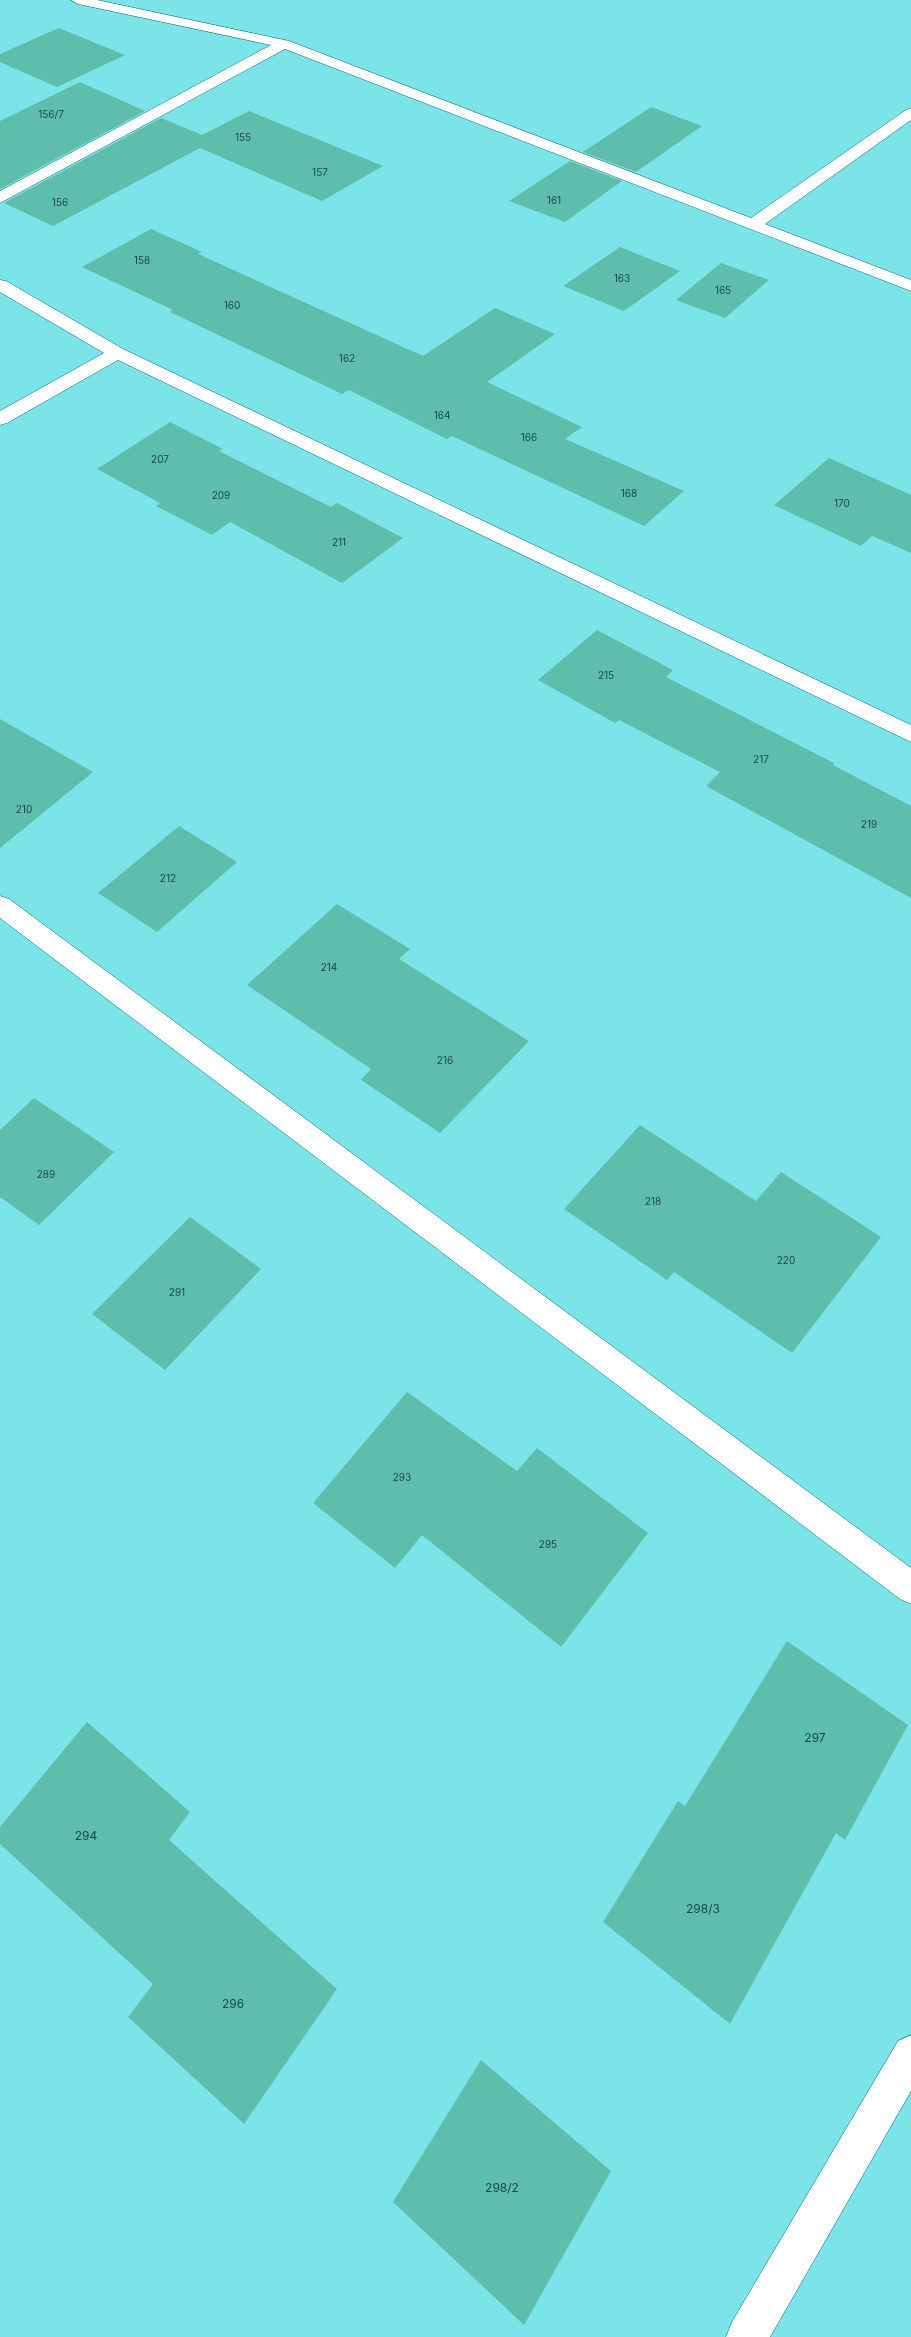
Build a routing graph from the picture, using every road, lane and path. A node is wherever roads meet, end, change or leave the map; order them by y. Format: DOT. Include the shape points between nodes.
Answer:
graph roads {
  1 [pos="78,0"];
  2 [pos="284,44"];
  3 [pos="911,113"];
  4 [pos="0,198"];
  5 [pos="752,224"];
  6 [pos="0,285"];
  7 [pos="911,286"];
  8 [pos="117,353"];
  9 [pos="0,419"];
  10 [pos="911,734"];
  11 [pos="0,905"];
  12 [pos="911,1588"];
  13 [pos="911,2054"];
  14 [pos="747,2337"];
  1 -- 2 [label="street"];
  2 -- 4 [label="street"];
  2 -- 5 [label="street"];
  3 -- 5 [label="street"];
  5 -- 7 [label="street"];
  6 -- 8 [label="street"];
  8 -- 9 [label="street"];
  8 -- 10 [label="street"];
  11 -- 12 [label="street"];
  13 -- 14 [label="street"];
}
